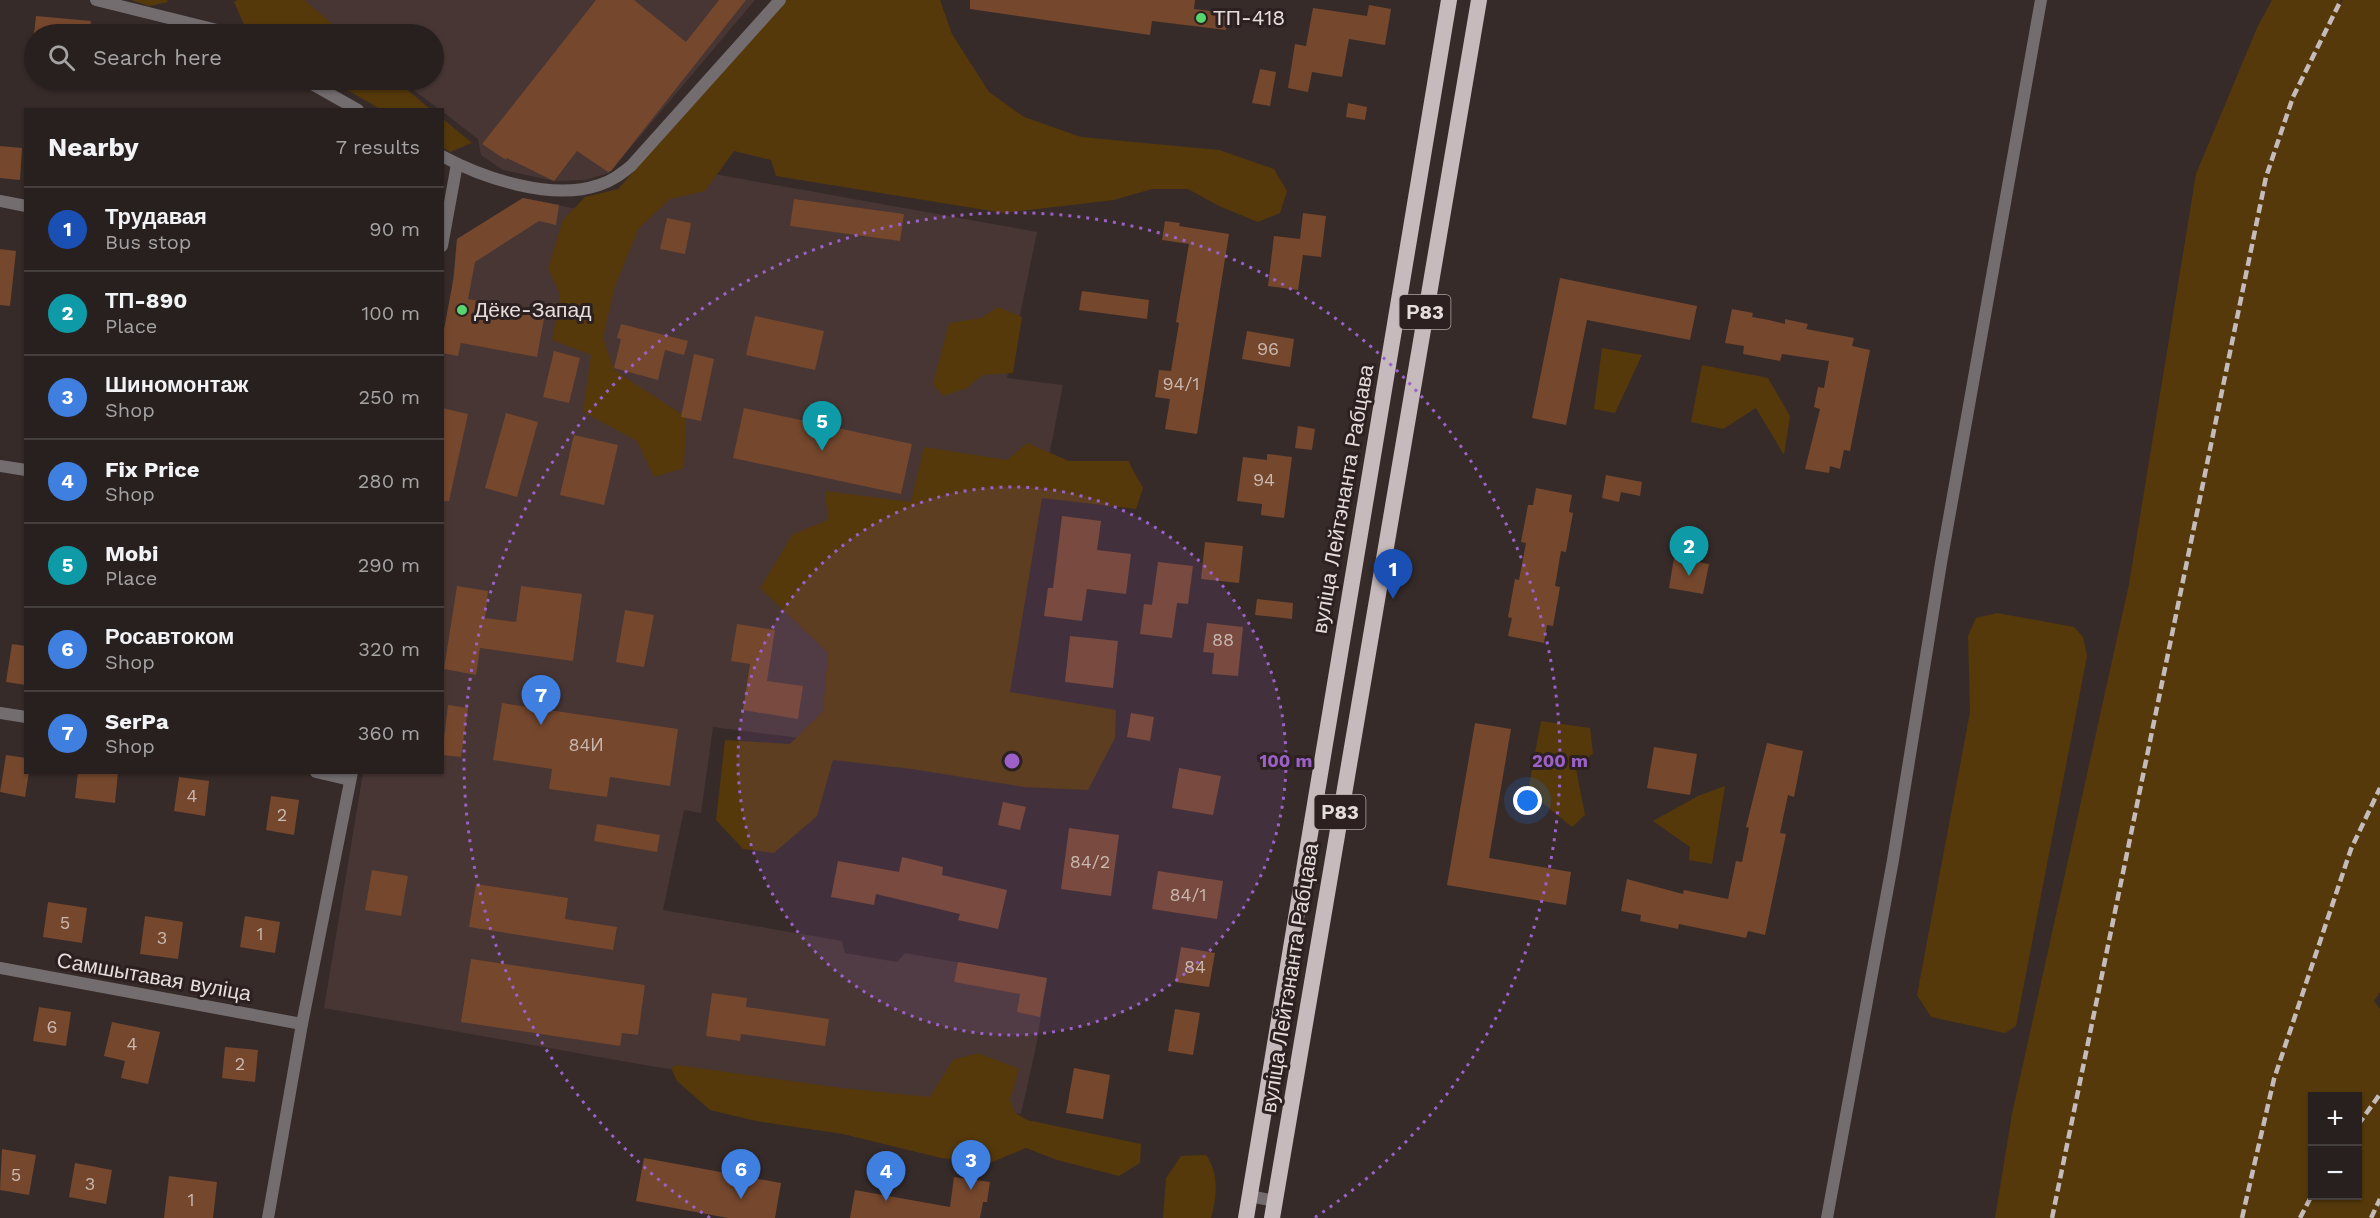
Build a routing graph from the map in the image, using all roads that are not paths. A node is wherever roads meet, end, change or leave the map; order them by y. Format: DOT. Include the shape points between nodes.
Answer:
graph roads {
  1 [pos="96,0"];
  2 [pos="780,0"];
  3 [pos="1449,0"];
  4 [pos="1479,0"];
  5 [pos="2042,0"];
  6 [pos="193,24"];
  7 [pos="323,90"];
  8 [pos="354,108"];
  9 [pos="444,157"];
  10 [pos="457,164"];
  11 [pos="0,201"];
  12 [pos="24,206"];
  13 [pos="444,235"];
  14 [pos="0,466"];
  15 [pos="24,470"];
  16 [pos="0,712"];
  17 [pos="24,717"];
  18 [pos="334,774"];
  19 [pos="351,776"];
  20 [pos="0,968"];
  21 [pos="302,1024"];
  22 [pos="1250,1196"];
  23 [pos="1275,1201"];
  24 [pos="268,1218"];
  25 [pos="1246,1218"];
  26 [pos="1272,1218"];
  27 [pos="1827,1218"];
  1 -- 6 [label="street"];
  2 -- 10 [label="street" via="631,166 615,178 598,186 558,190 501,180"];
  3 -- 22 [label="highway, вуліца Лейтэнанта Рабцава / Р83"];
  4 -- 23 [label="highway, вуліца Лейтэнанта Рабцава / Р83"];
  5 -- 27 [label="street"];
  7 -- 8 [label="street"];
  9 -- 10 [label="street"];
  10 -- 13 [label="street"];
  11 -- 12 [label="street"];
  14 -- 15 [label="street"];
  16 -- 17 [label="street"];
  18 -- 19 [label="street"];
  19 -- 21 [label="street"];
  20 -- 21 [label="street, Самшытавая вуліца"];
  21 -- 24 [label="street"];
  22 -- 23 [label="street"];
  22 -- 25 [label="highway, вуліца Лейтэнанта Рабцава / Р83"];
  23 -- 26 [label="highway, вуліца Лейтэнанта Рабцава / Р83"];
}
